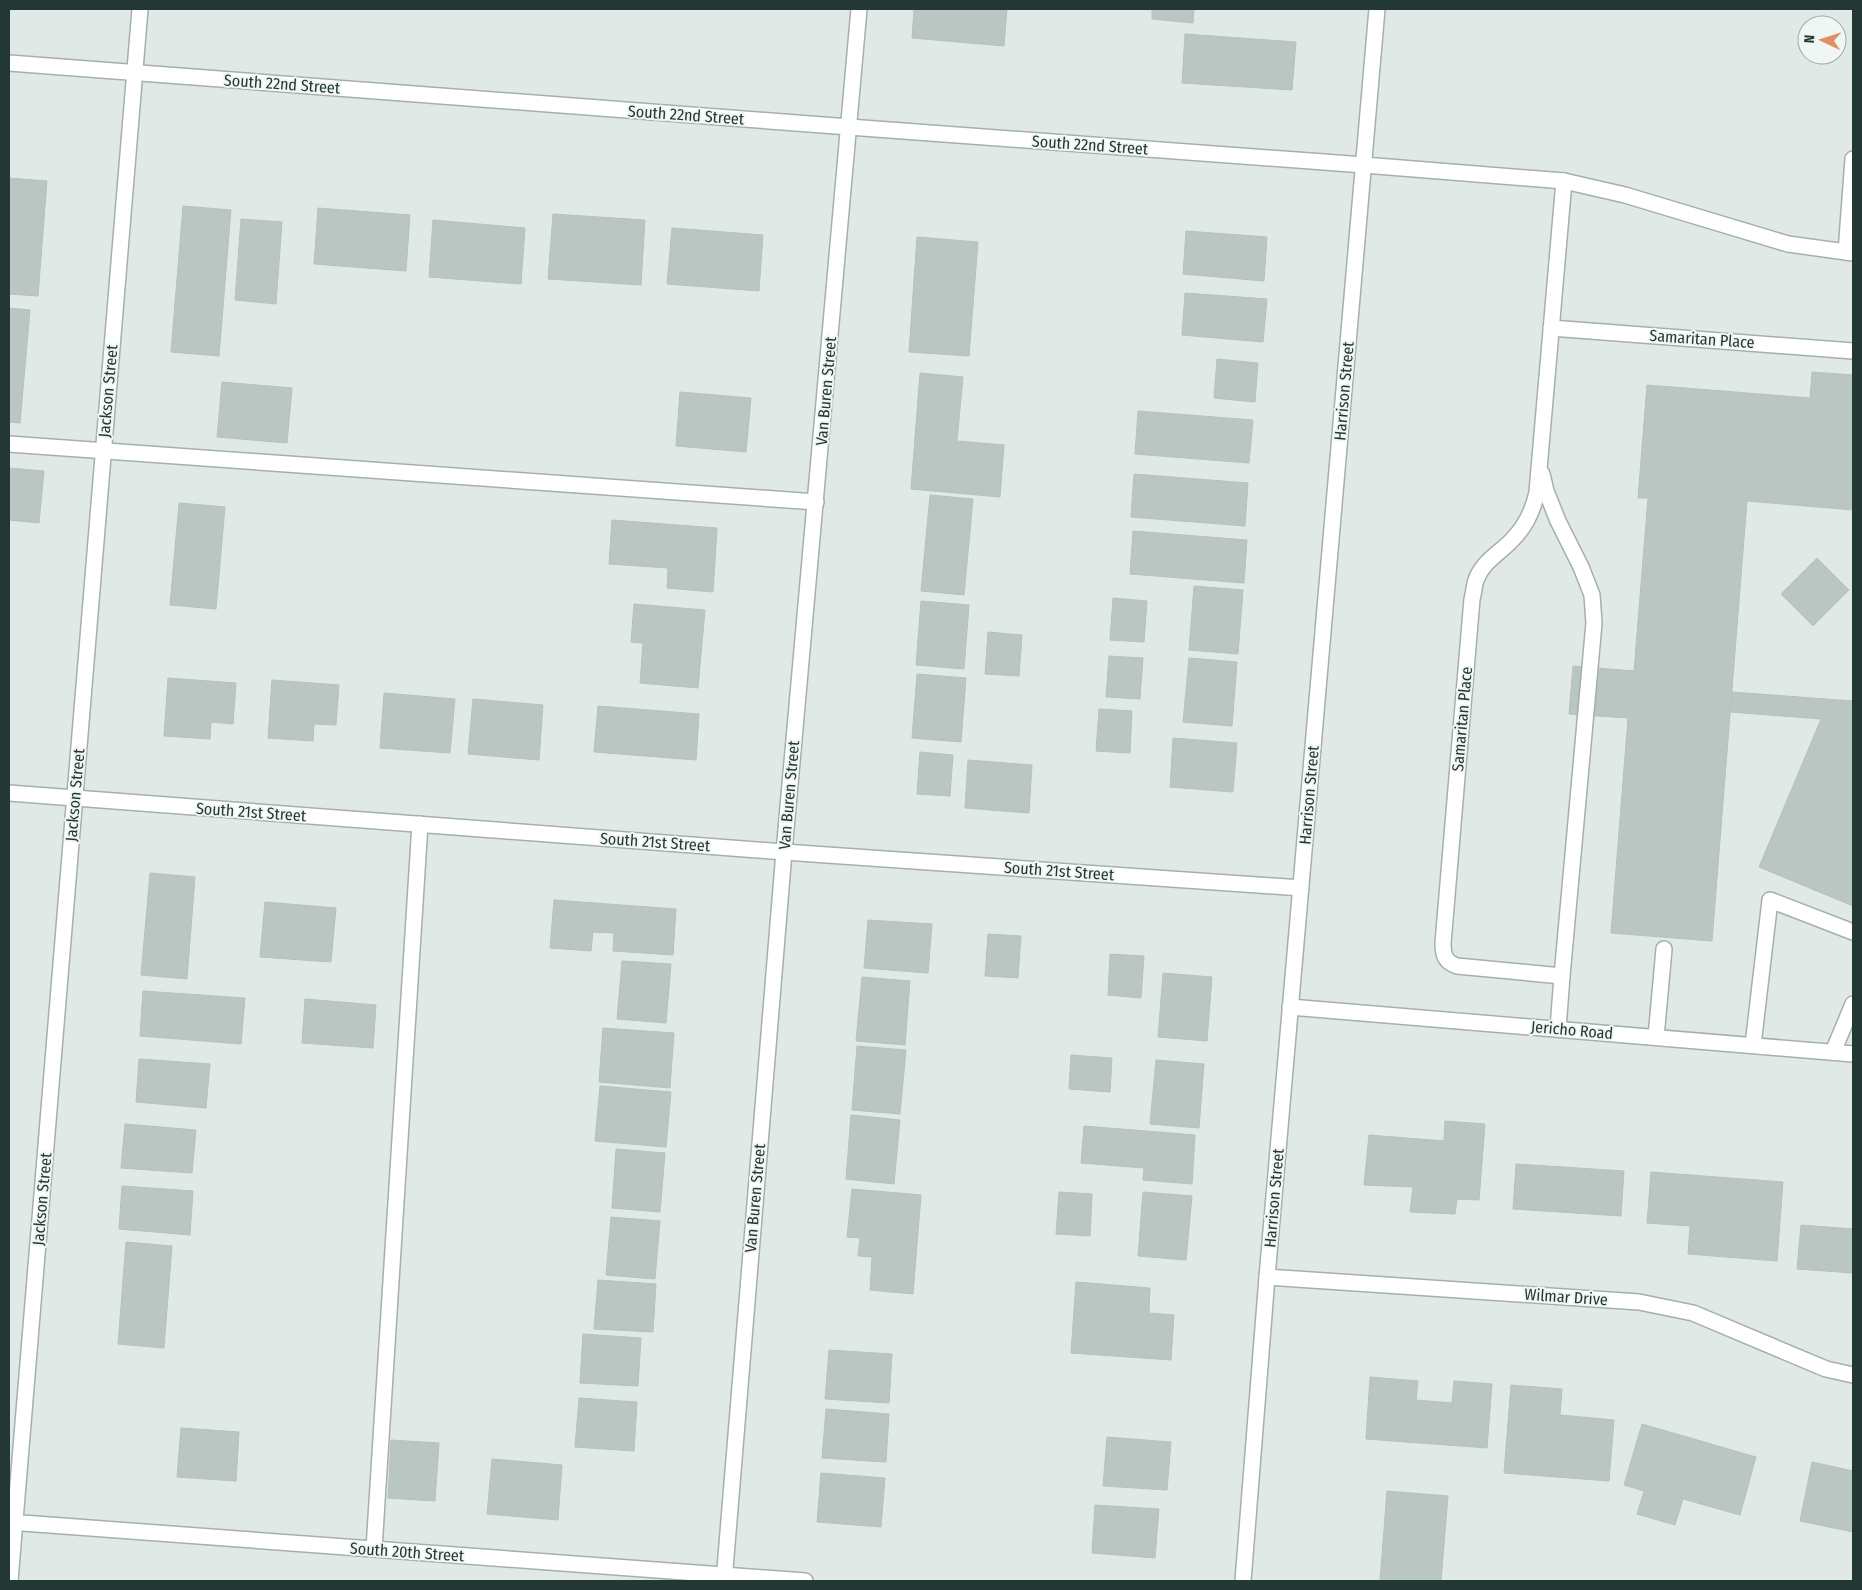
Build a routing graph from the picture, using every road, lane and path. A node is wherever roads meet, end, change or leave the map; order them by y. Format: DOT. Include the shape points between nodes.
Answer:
graph roads {
  1 [pos="140,9"];
  2 [pos="859,9"];
  3 [pos="1376,9"];
  4 [pos="9,63"];
  5 [pos="135,72"];
  6 [pos="849,127"];
  7 [pos="1853,160"];
  8 [pos="1364,165"];
  9 [pos="1564,181"];
  10 [pos="1850,253"];
  11 [pos="1551,328"];
  12 [pos="1853,351"];
  13 [pos="9,444"];
  14 [pos="103,452"];
  15 [pos="1540,460"];
  16 [pos="816,502"];
  17 [pos="9,794"];
  18 [pos="74,798"];
  19 [pos="420,824"];
  20 [pos="784,852"];
  21 [pos="1301,888"];
  22 [pos="1853,932"];
  23 [pos="1664,949"];
  24 [pos="1562,976"];
  25 [pos="1853,1004"];
  26 [pos="1290,1007"];
  27 [pos="1558,1029"];
  28 [pos="1656,1037"];
  29 [pos="1753,1045"];
  30 [pos="1833,1052"];
  31 [pos="1853,1054"];
  32 [pos="1267,1277"];
  33 [pos="1853,1375"];
  34 [pos="12,1522"];
  35 [pos="374,1549"];
  36 [pos="724,1578"];
  37 [pos="10,1581"];
  38 [pos="804,1581"];
  39 [pos="1243,1581"];
  1 -- 5 [label="street, Jackson Street"];
  2 -- 6 [label="street, Van Buren Street"];
  3 -- 8 [label="street, Harrison Street"];
  4 -- 5 [label="street, South 22nd Street"];
  5 -- 6 [label="street, South 22nd Street"];
  5 -- 14 [label="street, Jackson Street"];
  6 -- 8 [label="street, South 22nd Street"];
  6 -- 16 [label="street, Van Buren Street"];
  7 -- 10 [label="street"];
  8 -- 9 [label="street"];
  8 -- 21 [label="street, Harrison Street"];
  9 -- 10 [label="street" via="1625,195 1788,244"];
  9 -- 11 [label="street, Samaritan Place"];
  11 -- 12 [label="street, Samaritan Place"];
  11 -- 15 [label="street, Samaritan Place"];
  13 -- 14 [label="street"];
  14 -- 16 [label="street"];
  14 -- 18 [label="street, Jackson Street"];
  15 -- 24 [label="street" via="1546,491 1592,595 1594,623"];
  15 -- 24 [label="street, Samaritan Place" via="1537,492 1530,515 1512,540 1482,568 1476,580 1443,951 1445,958 1457,966"];
  16 -- 20 [label="street, Van Buren Street"];
  17 -- 18 [label="street, South 21st Street"];
  18 -- 19 [label="street, South 21st Street"];
  18 -- 34 [label="street, Jackson Street"];
  19 -- 20 [label="street, South 21st Street"];
  19 -- 35 [label="street"];
  20 -- 21 [label="street, South 21st Street"];
  20 -- 36 [label="street, Van Buren Street"];
  21 -- 26 [label="street, Harrison Street"];
  22 -- 29 [label="street" via="1770,900"];
  23 -- 28 [label="street"];
  24 -- 27 [label="street"];
  25 -- 30 [label="street"];
  26 -- 27 [label="street, Jericho Road"];
  26 -- 32 [label="street, Harrison Street"];
  27 -- 28 [label="street, Jericho Road"];
  28 -- 29 [label="street, Jericho Road"];
  29 -- 30 [label="street, Jericho Road"];
  30 -- 31 [label="street, Jericho Road"];
  32 -- 33 [label="street, Wilmar Drive" via="1639,1302 1693,1313 1826,1369"];
  32 -- 39 [label="street, Harrison Street"];
  34 -- 35 [label="street, South 20th Street"];
  34 -- 37 [label="street, Jackson Street"];
  35 -- 36 [label="street, South 20th Street"];
  36 -- 38 [label="street, South 20th Street"];
}
